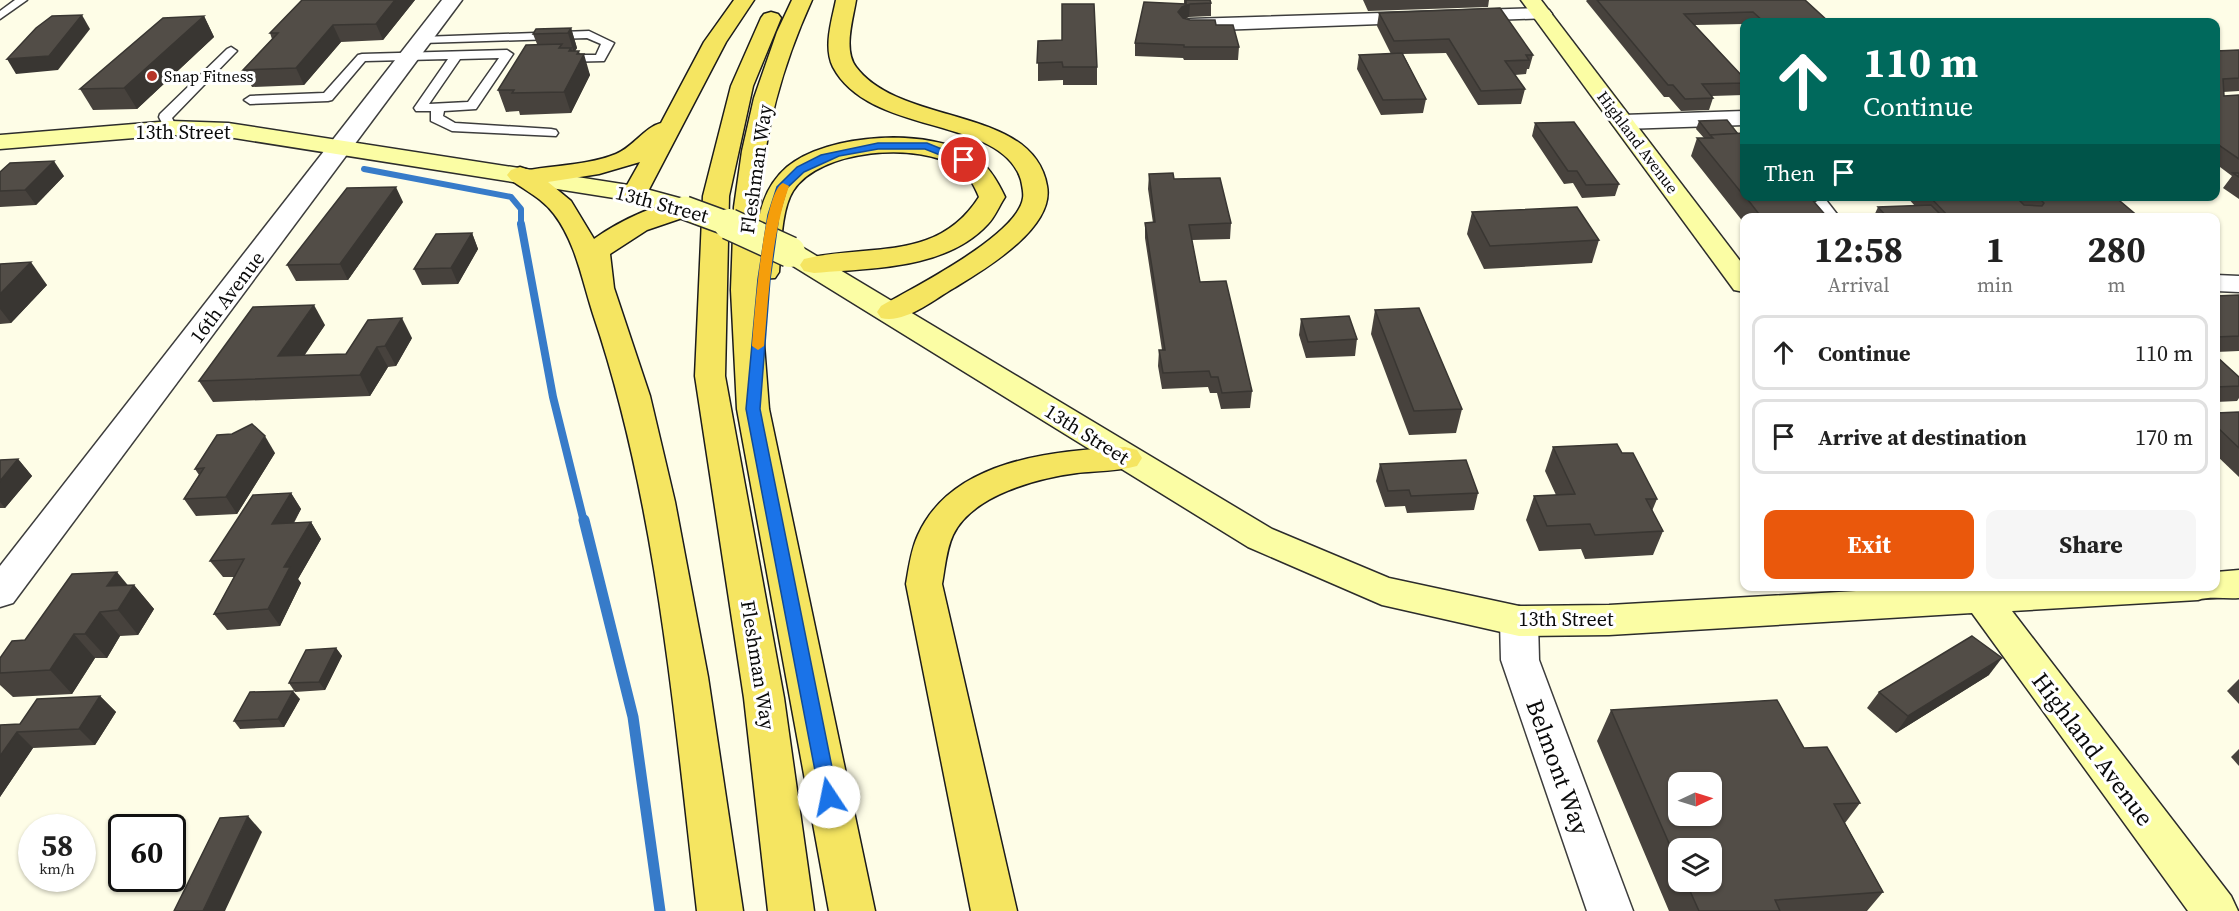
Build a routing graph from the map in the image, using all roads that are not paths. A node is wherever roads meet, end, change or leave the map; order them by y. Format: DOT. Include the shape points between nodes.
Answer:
graph roads {
  1 [pos="22,0"];
  2 [pos="452,0"];
  3 [pos="744,0"];
  4 [pos="779,0"];
  5 [pos="802,0"];
  6 [pos="846,0"];
  7 [pos="1537,7"];
  8 [pos="0,16"];
  9 [pos="1190,25"];
  10 [pos="416,49"];
  11 [pos="231,51"];
  12 [pos="456,56"];
  13 [pos="546,59"];
  14 [pos="686,97"];
  15 [pos="250,100"];
  16 [pos="438,107"];
  17 [pos="1740,118"];
  18 [pos="1623,123"];
  19 [pos="171,128"];
  20 [pos="551,133"];
  21 [pos="0,142"];
  22 [pos="341,147"];
  23 [pos="525,176"];
  24 [pos="635,194"];
  25 [pos="1821,203"];
  26 [pos="685,208"];
  27 [pos="1829,213"];
  28 [pos="802,259"];
  29 [pos="595,272"];
  30 [pos="1740,279"];
  31 [pos="2220,283"];
  32 [pos="2239,284"];
  33 [pos="891,312"];
  34 [pos="753,409"];
  35 [pos="1125,458"];
  36 [pos="2239,584"];
  37 [pos="2220,586"];
  38 [pos="2039,591"];
  39 [pos="0,593"];
  40 [pos="1976,593"];
  41 [pos="1519,621"];
  42 [pos="720,911"];
  43 [pos="791,911"];
  44 [pos="852,911"];
  45 [pos="994,911"];
  46 [pos="1610,911"];
  47 [pos="2214,911"];
  1 -- 8 [label="lane"];
  2 -- 10 [label="street, 16th Avenue"];
  3 -- 14 [label="main road" via="715,42"];
  4 -- 43 [label="main road, Fleshman Way" via="742,86 716,196 710,376 764,698"];
  5 -- 34 [label="main road, Fleshman Way" via="786,32 765,98 747,207 745,290"];
  6 -- 33 [label="main road" via="841,52 843,66 852,78 883,102 1007,144 1031,166 1034,183 1036,199 1018,227 978,261"];
  7 -- 9 [label="street"];
  7 -- 18 [label="main road, Highland Avenue"];
  10 -- 12 [label="lane"];
  10 -- 13 [label="lane" via="589,34 608,43 600,58"];
  10 -- 15 [label="lane" via="362,58 328,97"];
  10 -- 22 [label="street, 16th Avenue"];
  11 -- 19 [label="lane" via="165,117"];
  12 -- 16 [label="lane" via="420,108"];
  12 -- 16 [label="lane" via="507,54 508,61 472,106"];
  14 -- 23 [label="main road" via="651,143 633,156 590,168"];
  14 -- 24 [label="main road"];
  16 -- 20 [label="lane" via="436,118 452,127"];
  17 -- 18 [label="street"];
  18 -- 30 [label="main road, Highland Avenue"];
  19 -- 21 [label="main road, 13th Street"];
  19 -- 22 [label="main road, 13th Street" via="228,130"];
  22 -- 23 [label="main road, 13th Street"];
  22 -- 39 [label="street, 16th Avenue"];
  23 -- 24 [label="main road, 13th Street"];
  23 -- 29 [label="main road" via="565,211"];
  24 -- 26 [label="main road, 13th Street"];
  25 -- 27 [label="lane"];
  26 -- 28 [label="main road, 13th Street, bridge" via="735,226"];
  26 -- 29 [label="main road" via="616,234 596,252"];
  28 -- 33 [label="main road, 13th Street"];
  28 -- 34 [label="main road" via="913,254 937,246 969,230 986,212 992,197 987,183 964,160 946,152 927,146 901,145 851,149 824,157 801,169 782,187 764,279"];
  29 -- 42 [label="main road" via="646,442 690,684"];
  31 -- 32 [label="street"];
  33 -- 35 [label="main road, 13th Street"];
  34 -- 44 [label="main road, Fleshman Way"];
  35 -- 41 [label="main road, 13th Street" via="1260,538 1382,591"];
  35 -- 45 [label="main road" via="1078,461 1024,471 987,485 942,523 931,548 924,584"];
  36 -- 37 [label="main road"];
  38 -- 40 [label="main road, 13th Street"];
  40 -- 41 [label="main road, 13th Street" via="1609,620"];
  40 -- 47 [label="main road, Highland Avenue"];
  41 -- 46 [label="street, Belmont Way" via="1520,660"];
}
